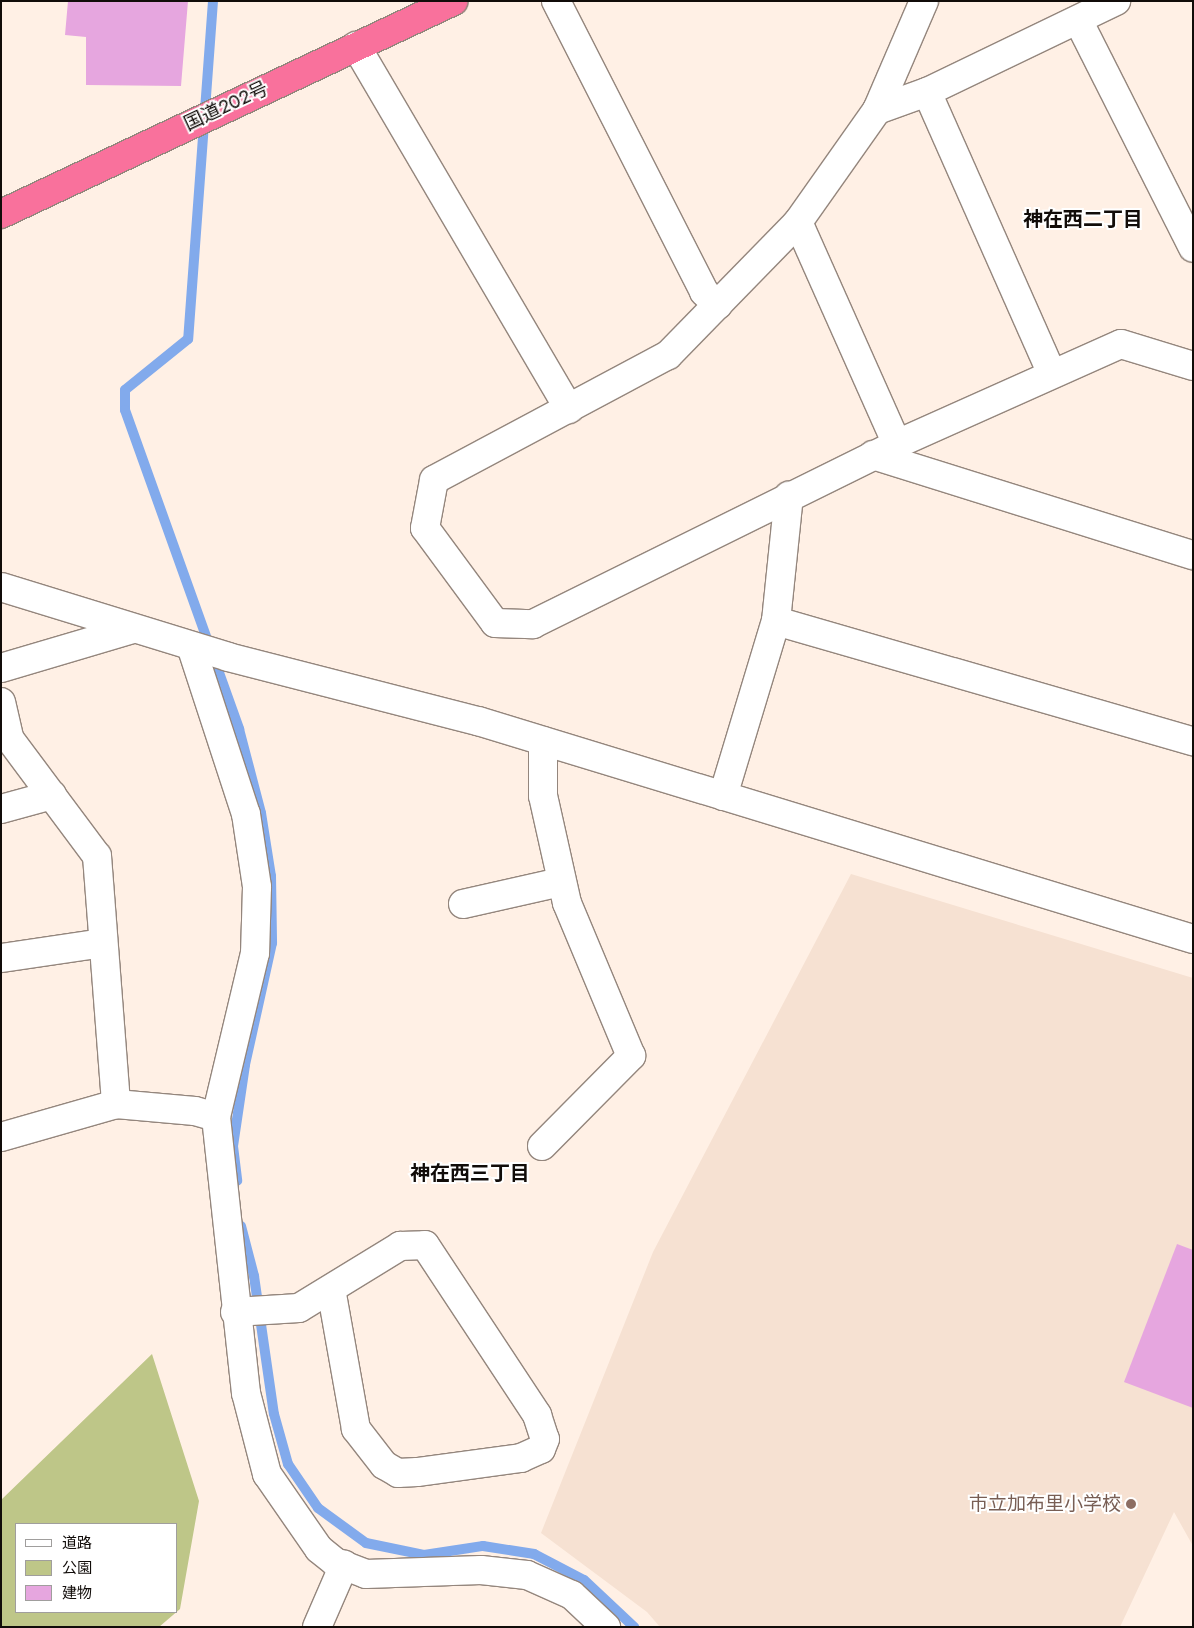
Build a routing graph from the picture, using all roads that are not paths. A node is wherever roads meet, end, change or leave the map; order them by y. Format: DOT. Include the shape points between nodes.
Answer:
graph roads {
  1 [pos="453,1"];
  2 [pos="556,1"];
  3 [pos="924,1"];
  4 [pos="1116,1"];
  5 [pos="1078,20"];
  6 [pos="356,46"];
  7 [pos="927,92"];
  8 [pos="877,110"];
  9 [pos="1,214"];
  10 [pos="798,222"];
  11 [pos="1193,248"];
  12 [pos="718,305"];
  13 [pos="1193,366"];
  14 [pos="1052,374"];
  15 [pos="568,409"];
  16 [pos="885,449"];
  17 [pos="788,496"];
  18 [pos="1193,555"];
  19 [pos="1,587"];
  20 [pos="776,621"];
  21 [pos="133,629"];
  22 [pos="191,646"];
  23 [pos="1,668"];
  24 [pos="1,702"];
  25 [pos="543,741"];
  26 [pos="1193,741"];
  27 [pos="52,795"];
  28 [pos="723,796"];
  29 [pos="1,809"];
  30 [pos="561,882"];
  31 [pos="463,904"];
  32 [pos="1193,939"];
  33 [pos="102,943"];
  34 [pos="1,958"];
  35 [pos="116,1104"];
  36 [pos="216,1117"];
  37 [pos="1,1137"];
  38 [pos="542,1146"];
  39 [pos="331,1289"];
  40 [pos="238,1312"];
  41 [pos="344,1565"];
  42 [pos="317,1627"];
  43 [pos="606,1627"];
  1 -- 6 [label="highway, 国道202号"];
  2 -- 12 [label="street" via="704,292"];
  3 -- 8 [label="street"];
  4 -- 5 [label="street"];
  5 -- 7 [label="street"];
  5 -- 11 [label="street"];
  6 -- 9 [label="highway, 国道202号"];
  6 -- 15 [label="street"];
  7 -- 8 [label="street"];
  7 -- 14 [label="street"];
  8 -- 10 [label="street"];
  10 -- 12 [label="street"];
  10 -- 16 [label="street"];
  12 -- 15 [label="street" via="668,355"];
  13 -- 14 [label="street" via="1121,344"];
  14 -- 16 [label="street"];
  15 -- 17 [label="street" via="434,480 425,528 495,623 533,624"];
  16 -- 17 [label="street"];
  16 -- 18 [label="street"];
  17 -- 20 [label="street"];
  19 -- 21 [label="street"];
  20 -- 26 [label="street"];
  20 -- 28 [label="street"];
  21 -- 22 [label="street"];
  21 -- 23 [label="street"];
  22 -- 25 [label="street"];
  22 -- 36 [label="street" via="246,814 258,887 255,953"];
  24 -- 27 [label="street" via="9,738"];
  25 -- 28 [label="street"];
  25 -- 30 [label="street" via="542,796"];
  27 -- 29 [label="street"];
  27 -- 33 [label="street" via="97,856"];
  28 -- 32 [label="street"];
  30 -- 31 [label="street"];
  30 -- 38 [label="street" via="588,958 631,1056"];
  33 -- 34 [label="street"];
  33 -- 35 [label="street"];
  35 -- 36 [label="street" via="195,1111"];
  35 -- 37 [label="street"];
  36 -- 40 [label="street"];
  39 -- 39 [label="street" via="400,1246 425,1245 537,1415 545,1439 541,1448 521,1458 417,1472 398,1473 384,1465 356,1429"];
  39 -- 40 [label="street" via="299,1308"];
  40 -- 41 [label="street" via="246,1393 266,1474 319,1549"];
  41 -- 42 [label="street"];
  41 -- 43 [label="street" via="366,1574 481,1570 527,1575 572,1595"];
}
